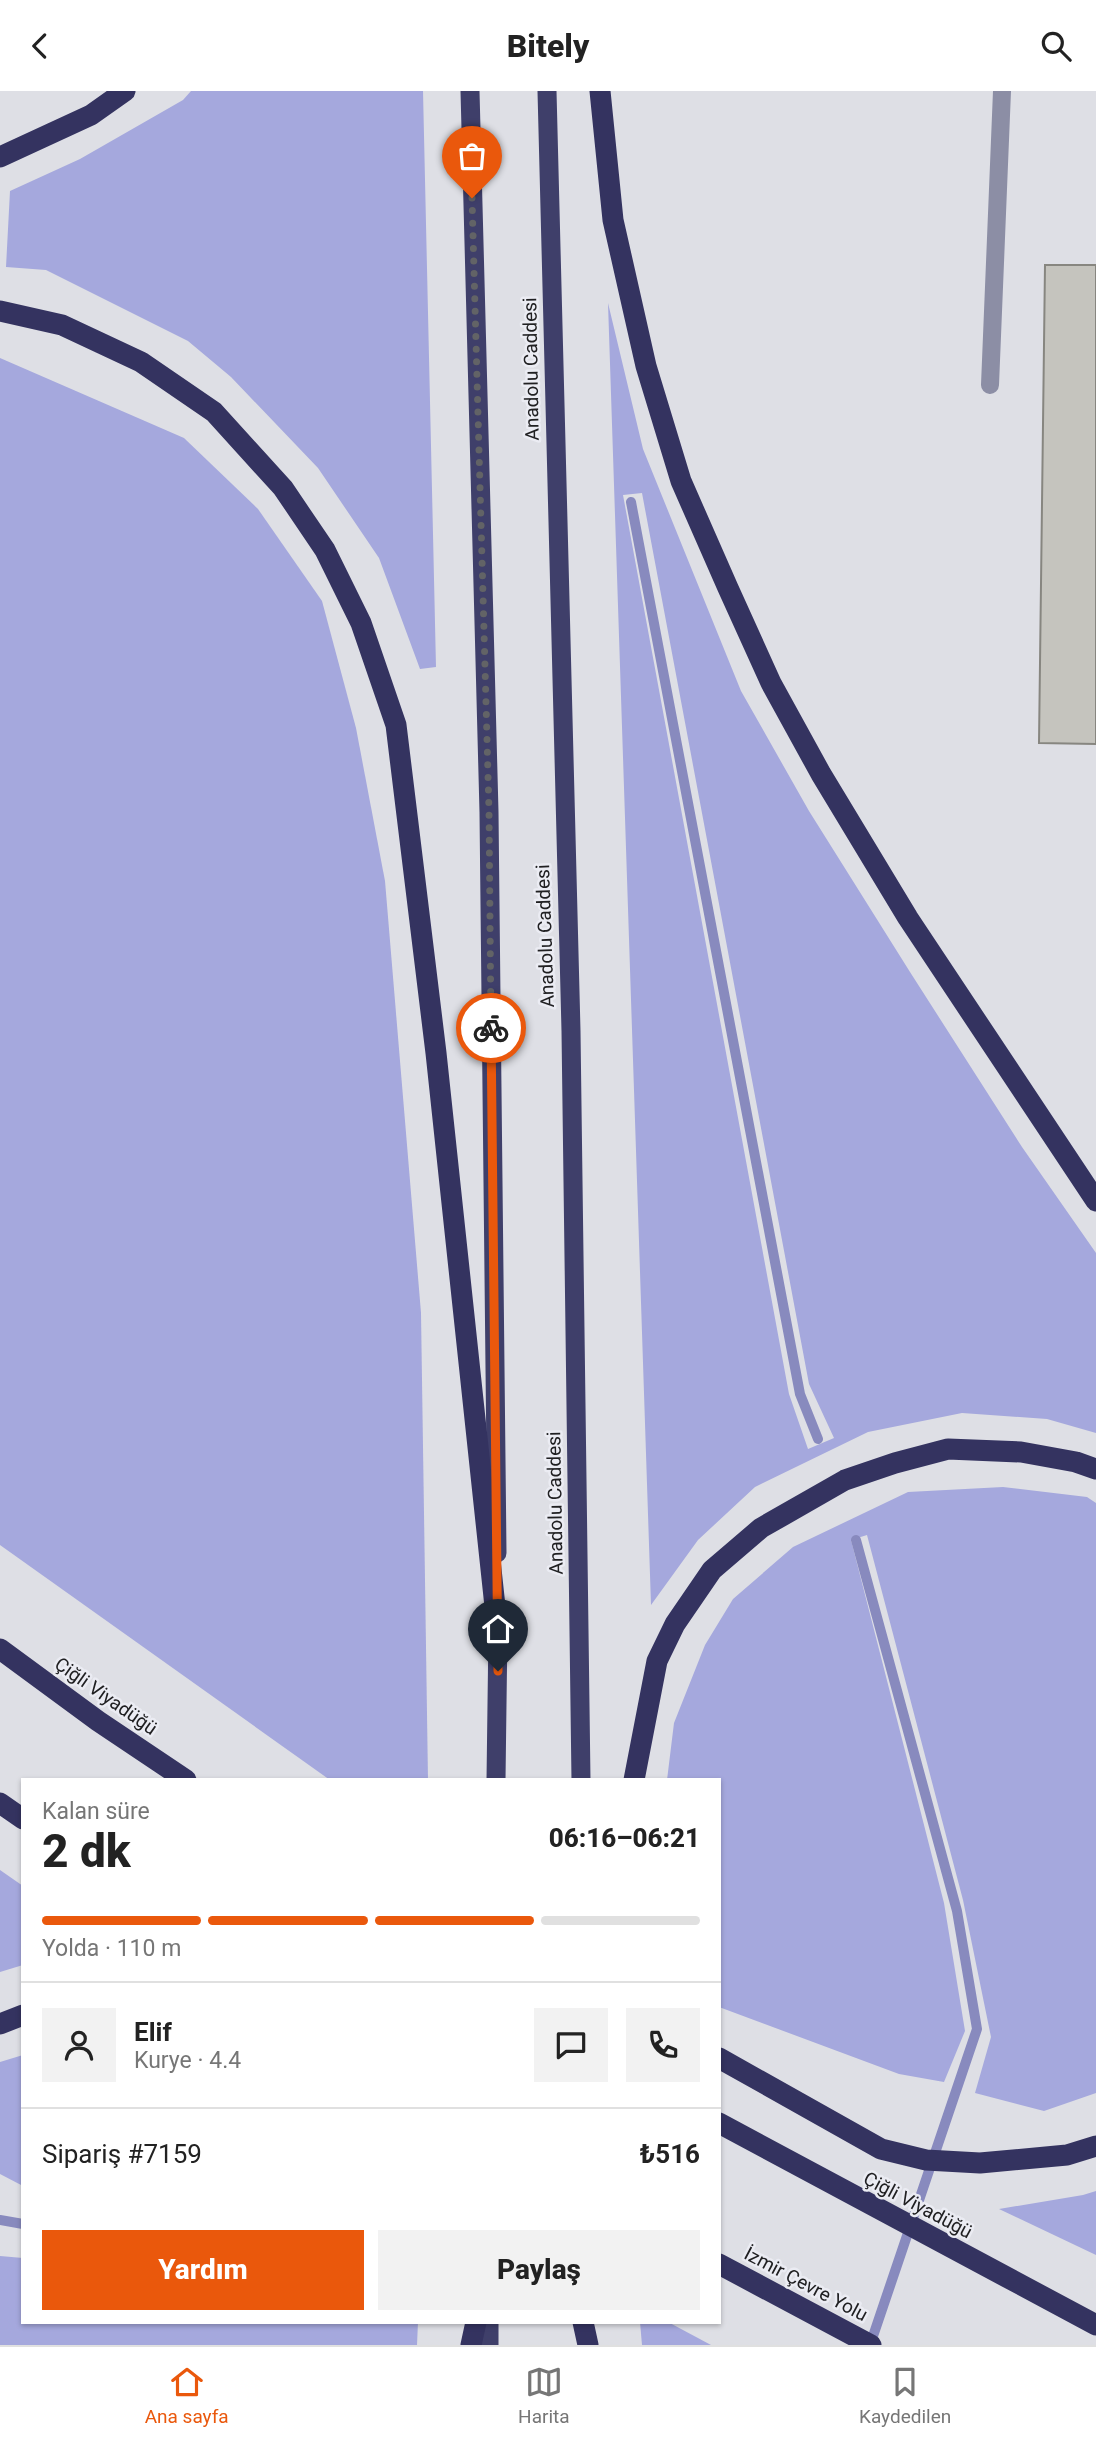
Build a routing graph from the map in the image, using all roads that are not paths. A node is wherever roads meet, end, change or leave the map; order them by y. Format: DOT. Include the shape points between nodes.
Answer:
graph roads {
  1 [pos="125,91"];
  2 [pos="470,91"];
  3 [pos="547,91"];
  4 [pos="600,91"];
  5 [pos="1002,91"];
  6 [pos="0,157"];
  7 [pos="0,311"];
  8 [pos="990,385"];
  9 [pos="1096,1201"];
  10 [pos="1096,1469"];
  11 [pos="499,1644"];
  12 [pos="0,1649"];
  13 [pos="183,1778"];
  14 [pos="496,1778"];
  15 [pos="582,1778"];
  16 [pos="634,1778"];
  17 [pos="0,1803"];
  18 [pos="21,1818"];
  19 [pos="21,2016"];
  20 [pos="0,2024"];
  21 [pos="721,2059"];
  22 [pos="721,2124"];
  23 [pos="1096,2146"];
  24 [pos="721,2265"];
  25 [pos="476,2324"];
  26 [pos="489,2324"];
  27 [pos="581,2324"];
  28 [pos="582,2324"];
  29 [pos="1096,2325"];
  30 [pos="471,2345"];
  31 [pos="489,2345"];
  32 [pos="578,2345"];
  33 [pos="588,2345"];
  34 [pos="871,2345"];
  1 -- 6 [label="highway" via="91,115"];
  2 -- 11 [label="highway" via="489,811"];
  3 -- 15 [label="highway, Anadolu Caddesi" via="571,1031"];
  4 -- 9 [label="highway" via="613,221 646,366 681,481 727,588 771,683 821,774 908,918"];
  5 -- 8 [label="street"];
  7 -- 11 [label="highway" via="62,325 141,362 214,412 283,488 325,550 361,623 396,725"];
  10 -- 16 [label="highway" via="1021,1452 948,1449 845,1480 761,1528 712,1570 675,1623 657,1661"];
  11 -- 14 [label="highway"];
  12 -- 13 [label="highway, Çiğli Viyadüğü"];
  17 -- 18 [label="highway"];
  19 -- 20 [label="highway"];
  21 -- 23 [label="highway" via="881,2149 926,2160 980,2163 1067,2155"];
  22 -- 29 [label="highway, Çiğli Viyadüğü"];
  24 -- 34 [label="highway, İzmir Çevre Yolu"];
  25 -- 30 [label="highway"];
  26 -- 31 [label="highway"];
  27 -- 32 [label="highway"];
  28 -- 33 [label="highway"];
}
